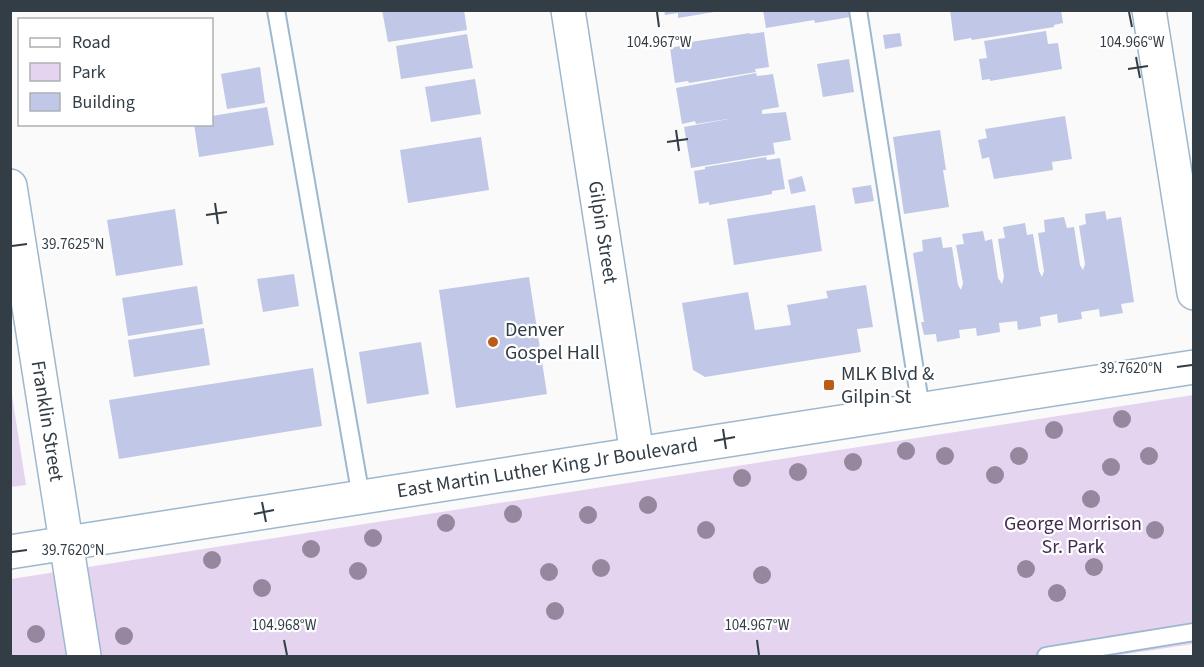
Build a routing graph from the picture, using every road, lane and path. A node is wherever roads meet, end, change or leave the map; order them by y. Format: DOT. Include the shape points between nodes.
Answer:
graph roads {
  1 [pos="276,10"];
  2 [pos="568,10"];
  3 [pos="858,10"];
  4 [pos="1149,10"];
  5 [pos="10,186"];
  6 [pos="1194,293"];
  7 [pos="1194,367"];
  8 [pos="921,409"];
  9 [pos="637,454"];
  10 [pos="361,497"];
  11 [pos="66,543"];
  12 [pos="10,552"];
  13 [pos="1194,632"];
  14 [pos="84,657"];
  15 [pos="1046,657"];
  1 -- 10 [label="lane"];
  2 -- 9 [label="street, Gilpin Street"];
  3 -- 8 [label="lane"];
  4 -- 6 [label="street"];
  5 -- 11 [label="street, Franklin Street"];
  7 -- 8 [label="street, East Martin Luther King Jr Boulevard"];
  8 -- 9 [label="street, East Martin Luther King Jr Boulevard"];
  9 -- 10 [label="street, East Martin Luther King Jr Boulevard"];
  10 -- 11 [label="street, East Martin Luther King Jr Boulevard"];
  11 -- 12 [label="street, East Martin Luther King Jr Boulevard"];
  11 -- 14 [label="street, Franklin Street"];
  13 -- 15 [label="lane"];
}
